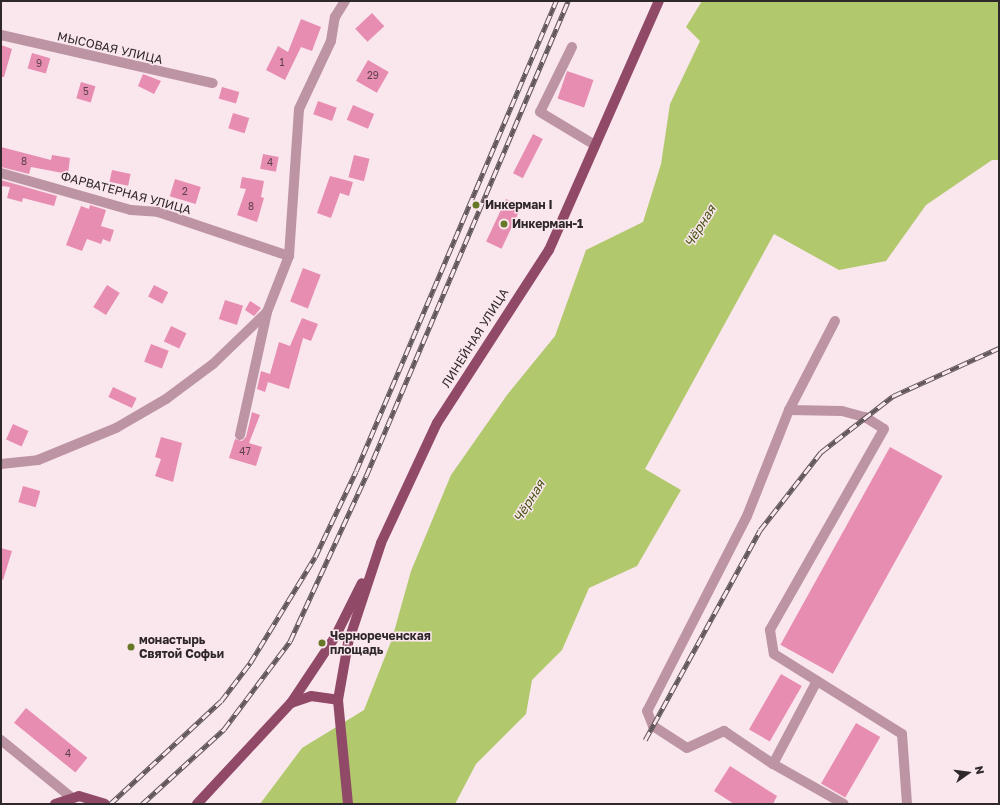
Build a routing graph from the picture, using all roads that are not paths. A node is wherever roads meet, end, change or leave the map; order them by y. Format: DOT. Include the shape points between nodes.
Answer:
graph roads {
  1 [pos="345,1"];
  2 [pos="659,1"];
  3 [pos="1,35"];
  4 [pos="572,47"];
  5 [pos="213,83"];
  6 [pos="595,145"];
  7 [pos="1,173"];
  8 [pos="289,256"];
  9 [pos="267,312"];
  10 [pos="835,321"];
  11 [pos="789,410"];
  12 [pos="240,435"];
  13 [pos="1,464"];
  14 [pos="381,543"];
  15 [pos="817,681"];
  16 [pos="338,700"];
  17 [pos="291,702"];
  18 [pos="1,740"];
  19 [pos="773,764"];
  20 [pos="72,797"];
  21 [pos="55,804"];
  22 [pos="105,804"];
  23 [pos="197,804"];
  24 [pos="348,804"];
  25 [pos="844,804"];
  26 [pos="907,804"];
  1 -- 8 [label="street" via="335,17 331,41 299,109"];
  2 -- 6 [label="main road, ЛИНЕЙНАЯ УЛИЦА"];
  3 -- 5 [label="street, МЫСОВАЯ УЛИЦА"];
  4 -- 6 [label="street" via="540,112"];
  6 -- 14 [label="main road, ЛИНЕЙНАЯ УЛИЦА" via="549,250 437,423"];
  7 -- 8 [label="street, ФАРВАТЕРНАЯ УЛИЦА" via="131,210 158,212"];
  8 -- 9 [label="street"];
  9 -- 12 [label="street"];
  9 -- 13 [label="street" via="213,364 166,399 116,428 38,460"];
  10 -- 11 [label="street"];
  11 -- 15 [label="street" via="842,411 866,417 884,429 770,630 774,654"];
  11 -- 19 [label="street" via="747,516 647,711 653,726 687,748 724,731"];
  14 -- 16 [label="main road, ЛИНЕЙНАЯ УЛИЦА" via="348,643"];
  14 -- 17 [label="main road" via="335,637"];
  15 -- 19 [label="street"];
  15 -- 26 [label="street" via="902,734"];
  16 -- 17 [label="main road" via="311,696"];
  16 -- 24 [label="main road, ЛИНЕЙНАЯ УЛИЦА"];
  17 -- 23 [label="main road"];
  18 -- 20 [label="street"];
  19 -- 25 [label="street"];
  20 -- 21 [label="main road"];
  20 -- 22 [label="main road" via="88,796"];
}
